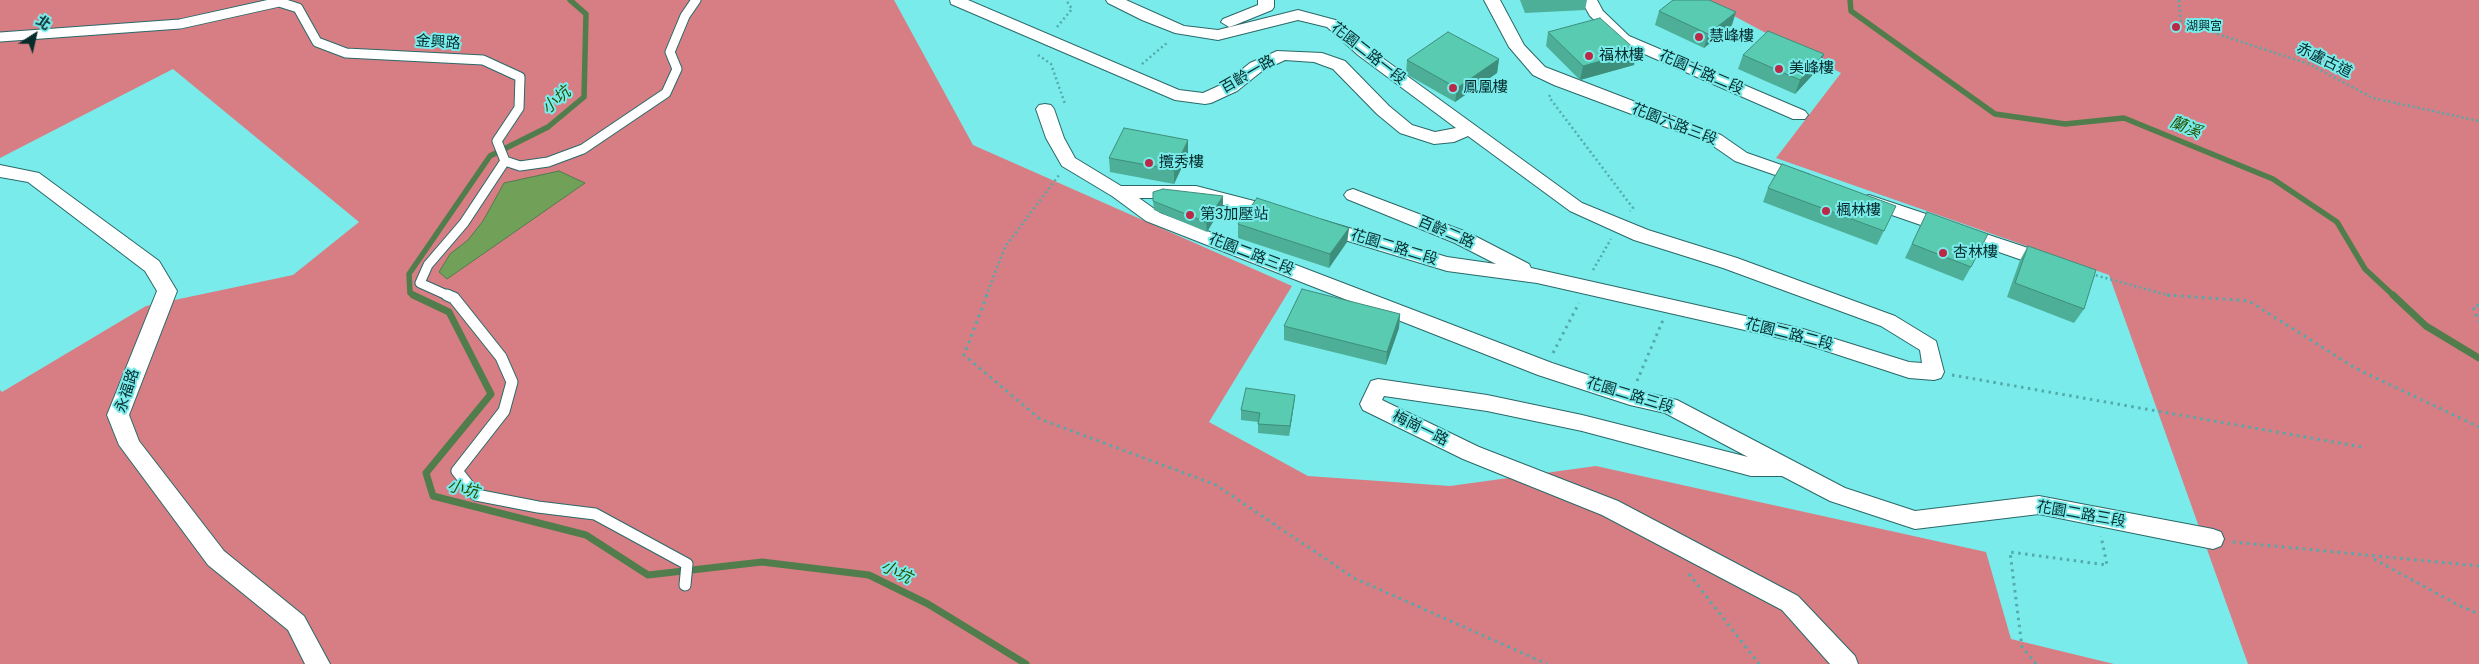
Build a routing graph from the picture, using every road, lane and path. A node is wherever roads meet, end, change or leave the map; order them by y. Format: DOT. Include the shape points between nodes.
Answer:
graph roads {
  1 [pos="696,0"];
  2 [pos="1066,0"];
  3 [pos="1114,0"];
  4 [pos="1266,0"];
  5 [pos="1492,0"];
  6 [pos="1589,0"];
  7 [pos="2179,0"];
  8 [pos="956,1"];
  9 [pos="1218,35"];
  10 [pos="0,37"];
  11 [pos="1045,39"];
  12 [pos="1169,41"];
  13 [pos="1036,54"];
  14 [pos="1560,81"];
  15 [pos="1152,84"];
  16 [pos="1066,106"];
  17 [pos="1046,109"];
  18 [pos="1799,115"];
  19 [pos="2479,121"];
  20 [pos="1469,129"];
  21 [pos="505,161"];
  22 [pos="1068,162"];
  23 [pos="0,171"];
  24 [pos="1825,186"];
  25 [pos="1118,192"];
  26 [pos="1353,195"];
  27 [pos="1853,196"];
  28 [pos="1619,225"];
  29 [pos="2059,266"];
  30 [pos="1537,276"];
  31 [pos="1584,289"];
  32 [pos="2479,305"];
  33 [pos="1669,306"];
  34 [pos="2479,322"];
  35 [pos="1545,369"];
  36 [pos="1934,372"];
  37 [pos="1630,397"];
  38 [pos="2479,427"];
  39 [pos="2362,447"];
  40 [pos="1786,467"];
  41 [pos="2097,517"];
  42 [pos="2213,539"];
  43 [pos="2371,557"];
  44 [pos="2479,566"];
  45 [pos="1687,572"];
  46 [pos="685,585"];
  47 [pos="2479,614"];
  48 [pos="318,664"];
  49 [pos="1547,664"];
  50 [pos="1759,664"];
  51 [pos="1846,664"];
  52 [pos="2036,664"];
  1 -- 21 [label="lane" via="685,16 670,52 677,69 666,93 583,149 548,162 520,166"];
  2 -- 11 [label="path" via="1072,10"];
  3 -- 9 [label="street, 花園二路一段" via="1181,30"];
  4 -- 9 [label="street" via="1266,7 1228,22"];
  5 -- 14 [label="street, 花園六路三段" via="1518,48 1539,70"];
  6 -- 18 [label="street, 花園十路二段" via="1596,13 1623,40"];
  7 -- 19 [label="path, 赤盧古道" via="2181,22 2309,64 2373,98"];
  8 -- 11 [label="street, 百齡一路"];
  9 -- 20 [label="street, 花園二路一段" via="1298,15 1333,24 1364,52"];
  10 -- 21 [label="lane, 金興路" via="180,24 279,2 298,8 317,42 346,53 483,60 520,77 519,108 497,141"];
  11 -- 15 [label="street, 百齡一路"];
  12 -- 15 [label="path" via="1140,65"];
  13 -- 16 [label="path" via="1051,64"];
  14 -- 24 [label="street, 花園六路三段" via="1715,139 1741,157"];
  14 -- 28 [label="path" via="1549,97 1633,208"];
  15 -- 20 [label="street, 百齡一路" via="1175,96 1205,99 1231,87 1256,66 1284,55 1316,57 1339,64 1406,129 1434,138 1454,136"];
  17 -- 22 [label="street" via="1055,138"];
  20 -- 28 [label="street" via="1576,206"];
  21 -- 46 [label="lane" via="464,223 428,265 420,283 454,298 501,357 512,382 504,411 457,472 476,495 595,514 686,564"];
  22 -- 25 [label="street"];
  22 -- 49 [label="path" via="1005,247 964,356 1040,419 1216,485 1354,578"];
  23 -- 48 [label="street, 永福路" via="33,177 152,266 167,291 118,415 130,445 216,558 296,623"];
  25 -- 30 [label="street, 花園二路二段" via="1196,192 1447,264"];
  25 -- 35 [label="street, 花園二路三段" via="1153,217"];
  26 -- 30 [label="street, 百齡二路" via="1462,238"];
  27 -- 29 [label="street"];
  28 -- 31 [label="path"];
  28 -- 36 [label="street" via="1888,321 1929,346"];
  29 -- 38 [label="path" via="2175,297 2249,301 2355,368"];
  30 -- 31 [label="street, 花園二路二段"];
  31 -- 33 [label="street, 花園二路二段"];
  31 -- 35 [label="path"];
  32 -- 34 [label="path" via="2473,307"];
  33 -- 36 [label="street, 花園二路二段" via="1803,336 1909,370"];
  33 -- 37 [label="path"];
  35 -- 37 [label="street, 花園二路三段"];
  36 -- 39 [label="path"];
  37 -- 40 [label="street, 花園二路三段" via="1670,406"];
  40 -- 41 [label="street, 花園二路三段" via="1838,495 1915,520 2039,504"];
  40 -- 51 [label="street, 梅崗一路" via="1751,467 1487,403 1378,386 1370,404 1471,453 1610,508 1790,603"];
  41 -- 42 [label="street, 花園二路三段"];
  41 -- 52 [label="path" via="2107,565 2010,552 2022,647"];
  42 -- 43 [label="path"];
  43 -- 44 [label="path"];
  43 -- 47 [label="path"];
  45 -- 50 [label="path"];
}
